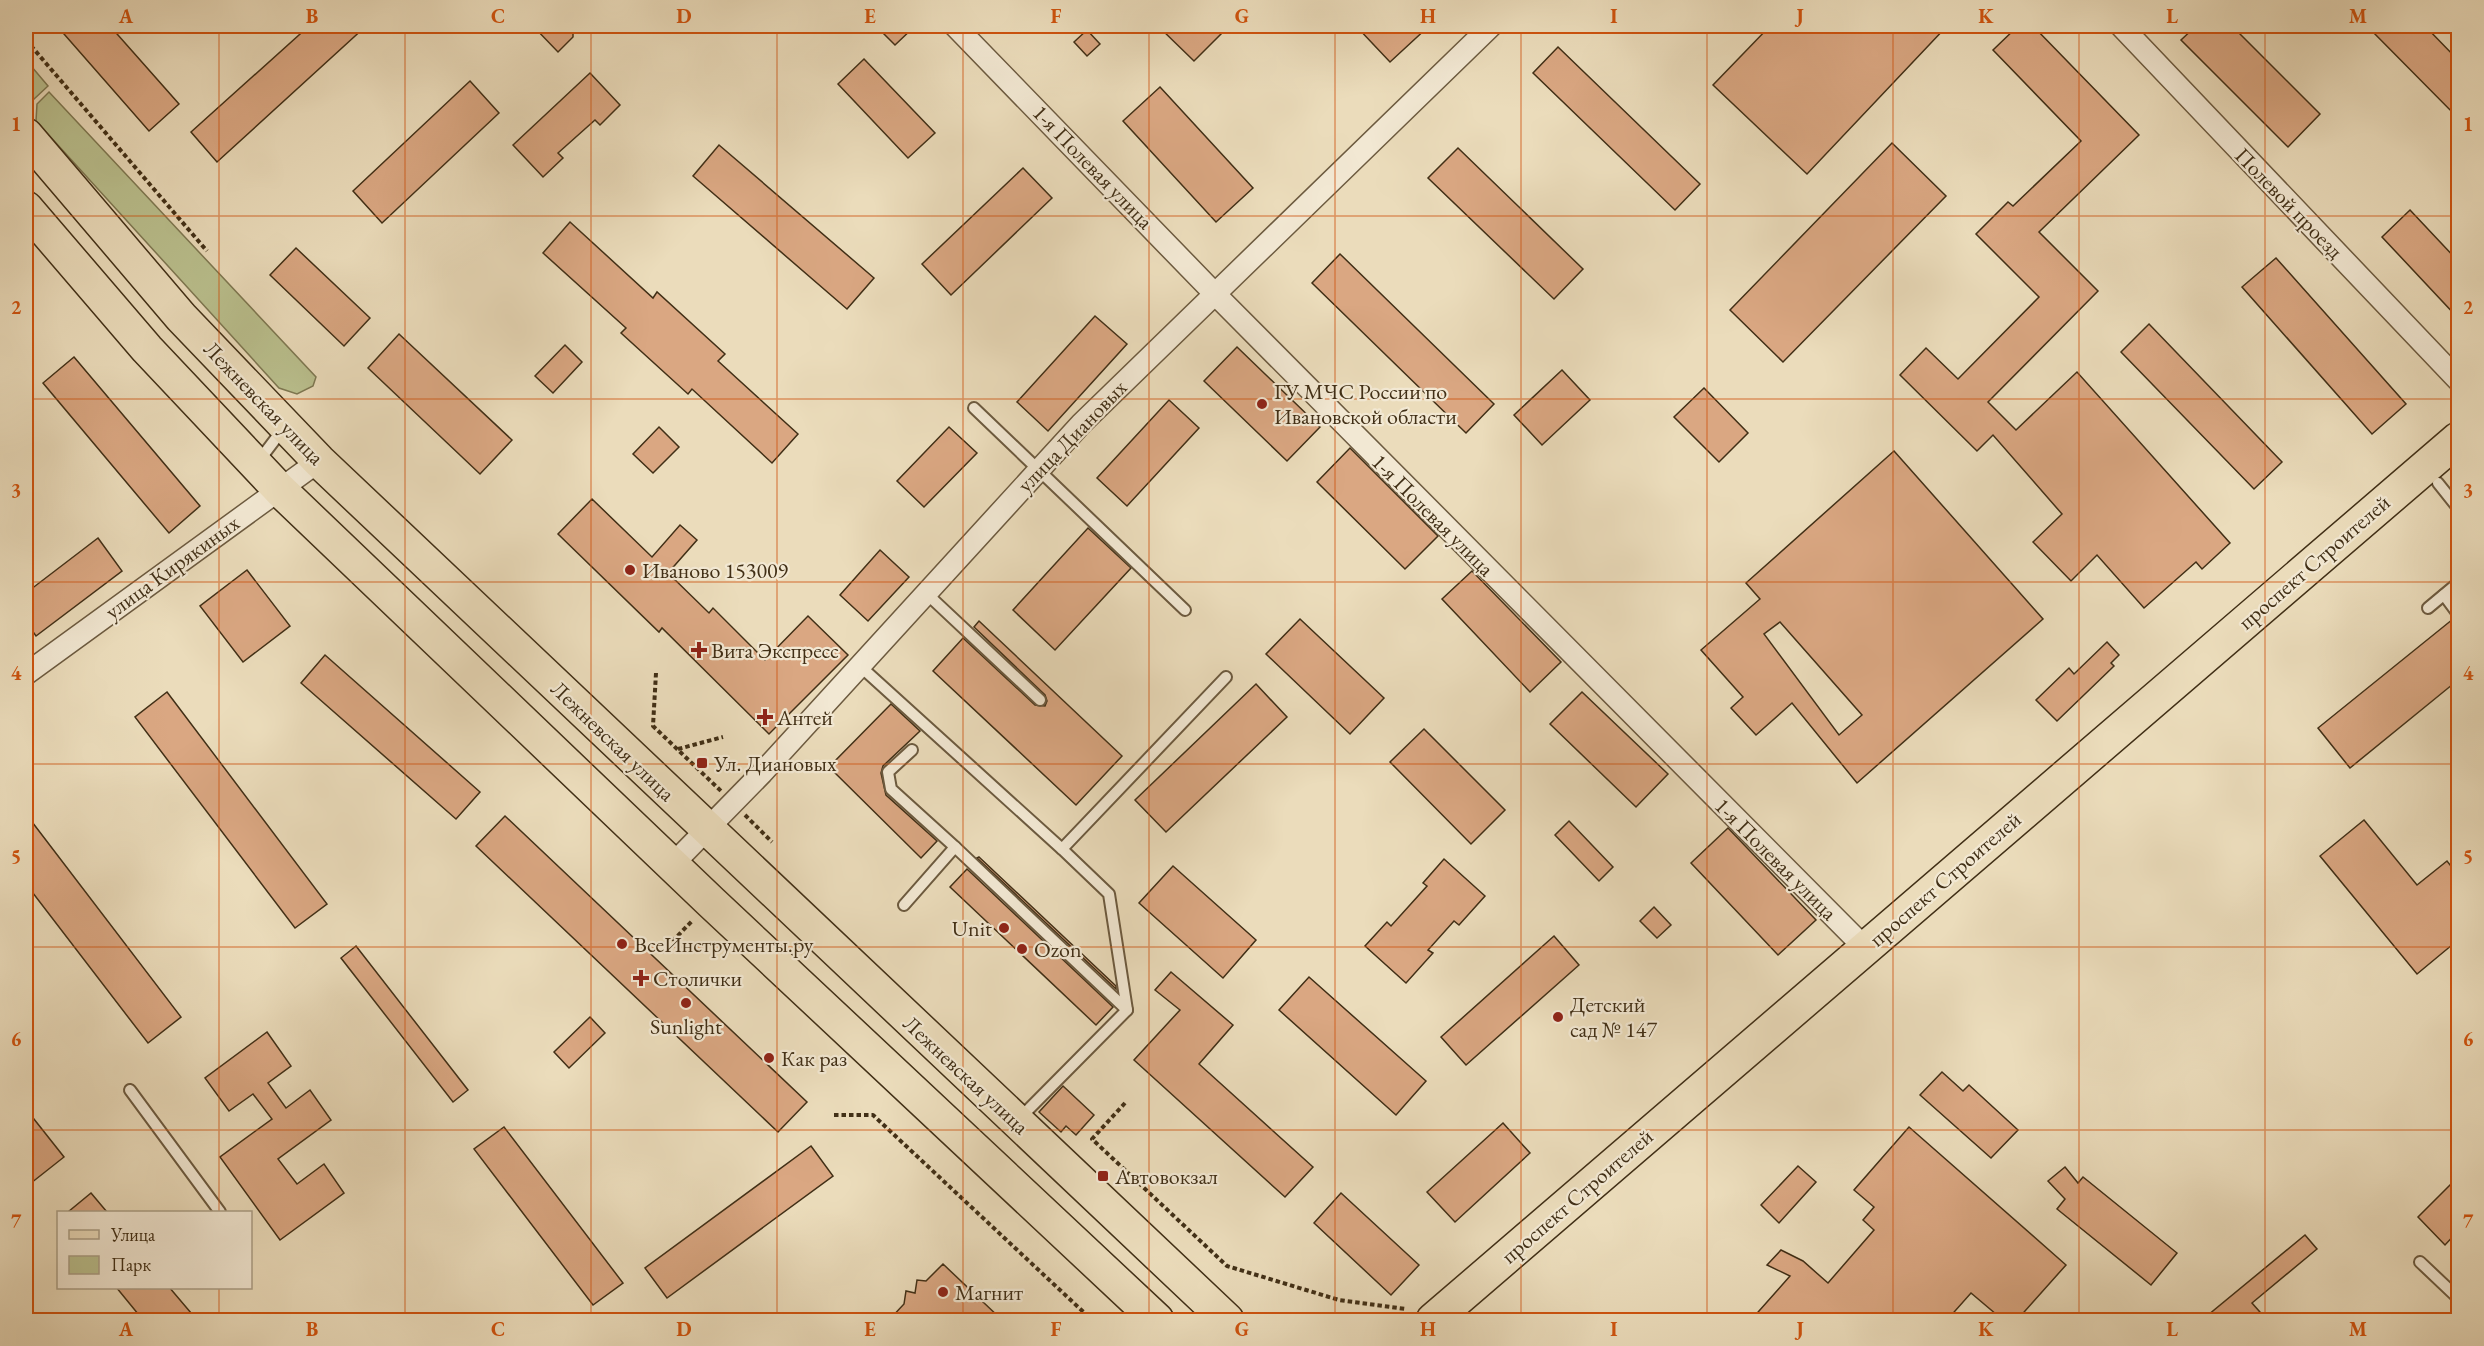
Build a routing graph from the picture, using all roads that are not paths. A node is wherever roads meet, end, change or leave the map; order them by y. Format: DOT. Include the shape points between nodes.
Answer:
graph roads {
  1 [pos="955,26"];
  2 [pos="1491,26"];
  3 [pos="2121,26"];
  4 [pos="26,135"];
  5 [pos="26,208"];
  6 [pos="1214,293"];
  7 [pos="2458,380"];
  8 [pos="974,408"];
  9 [pos="285,426"];
  10 [pos="2458,439"];
  11 [pos="319,461"];
  12 [pos="256,465"];
  13 [pos="1039,470"];
  14 [pos="2448,475"];
  15 [pos="280,490"];
  16 [pos="2458,508"];
  17 [pos="2458,583"];
  18 [pos="926,592"];
  19 [pos="2444,595"];
  20 [pos="2428,609"];
  21 [pos="1185,610"];
  22 [pos="2458,614"];
  23 [pos="860,666"];
  24 [pos="26,674"];
  25 [pos="1226,677"];
  26 [pos="1040,699"];
  27 [pos="912,750"];
  28 [pos="707,830"];
  29 [pos="955,847"];
  30 [pos="1062,849"];
  31 [pos="672,865"];
  32 [pos="904,905"];
  33 [pos="1872,955"];
  34 [pos="1127,1010"];
  35 [pos="130,1090"];
  36 [pos="1017,1122"];
  37 [pos="219,1211"];
  38 [pos="2420,1262"];
  39 [pos="2458,1298"];
  40 [pos="1420,1315"];
  41 [pos="1157,1320"];
  42 [pos="1227,1320"];
  43 [pos="1464,1320"];
  1 -- 6 [label="street, 1-я Полевая улица"];
  2 -- 6 [label="street, улица Диановых"];
  3 -- 7 [label="street, Полевой проезд"];
  4 -- 9 [label="main road, Лежневская улица" via="181,317"];
  5 -- 12 [label="main road" via="147,349"];
  6 -- 13 [label="street, улица Диановых"];
  6 -- 33 [label="street, 1-я Полевая улица"];
  8 -- 13 [label="lane"];
  9 -- 11 [label="main road, Лежневская улица"];
  9 -- 12 [label="lane"];
  10 -- 33 [label="main road, проспект Строителей"];
  11 -- 15 [label="street, улица Кирякиных"];
  11 -- 28 [label="main road, Лежневская улица"];
  12 -- 15 [label="main road"];
  13 -- 18 [label="street, улица Диановых"];
  13 -- 21 [label="lane"];
  14 -- 16 [label="lane"];
  14 -- 33 [label="main road, проспект Строителей"];
  15 -- 24 [label="street, улица Кирякиных"];
  15 -- 31 [label="main road"];
  17 -- 19 [label="lane"];
  18 -- 23 [label="street, улица Диановых"];
  18 -- 26 [label="lane"];
  19 -- 20 [label="lane"];
  19 -- 22 [label="lane"];
  23 -- 28 [label="street, улица Диановых"];
  23 -- 30 [label="lane"];
  25 -- 30 [label="lane"];
  27 -- 29 [label="lane" via="888,772 891,789"];
  28 -- 31 [label="street, улица Диановых"];
  28 -- 36 [label="main road, Лежневская улица"];
  29 -- 32 [label="lane"];
  29 -- 34 [label="lane"];
  30 -- 34 [label="lane" via="1109,894"];
  31 -- 41 [label="main road"];
  33 -- 40 [label="main road, проспект Строителей"];
  33 -- 43 [label="main road, проспект Строителей"];
  34 -- 36 [label="lane"];
  35 -- 37 [label="lane"];
  36 -- 42 [label="main road, Лежневская улица"];
  38 -- 39 [label="lane"];
}
